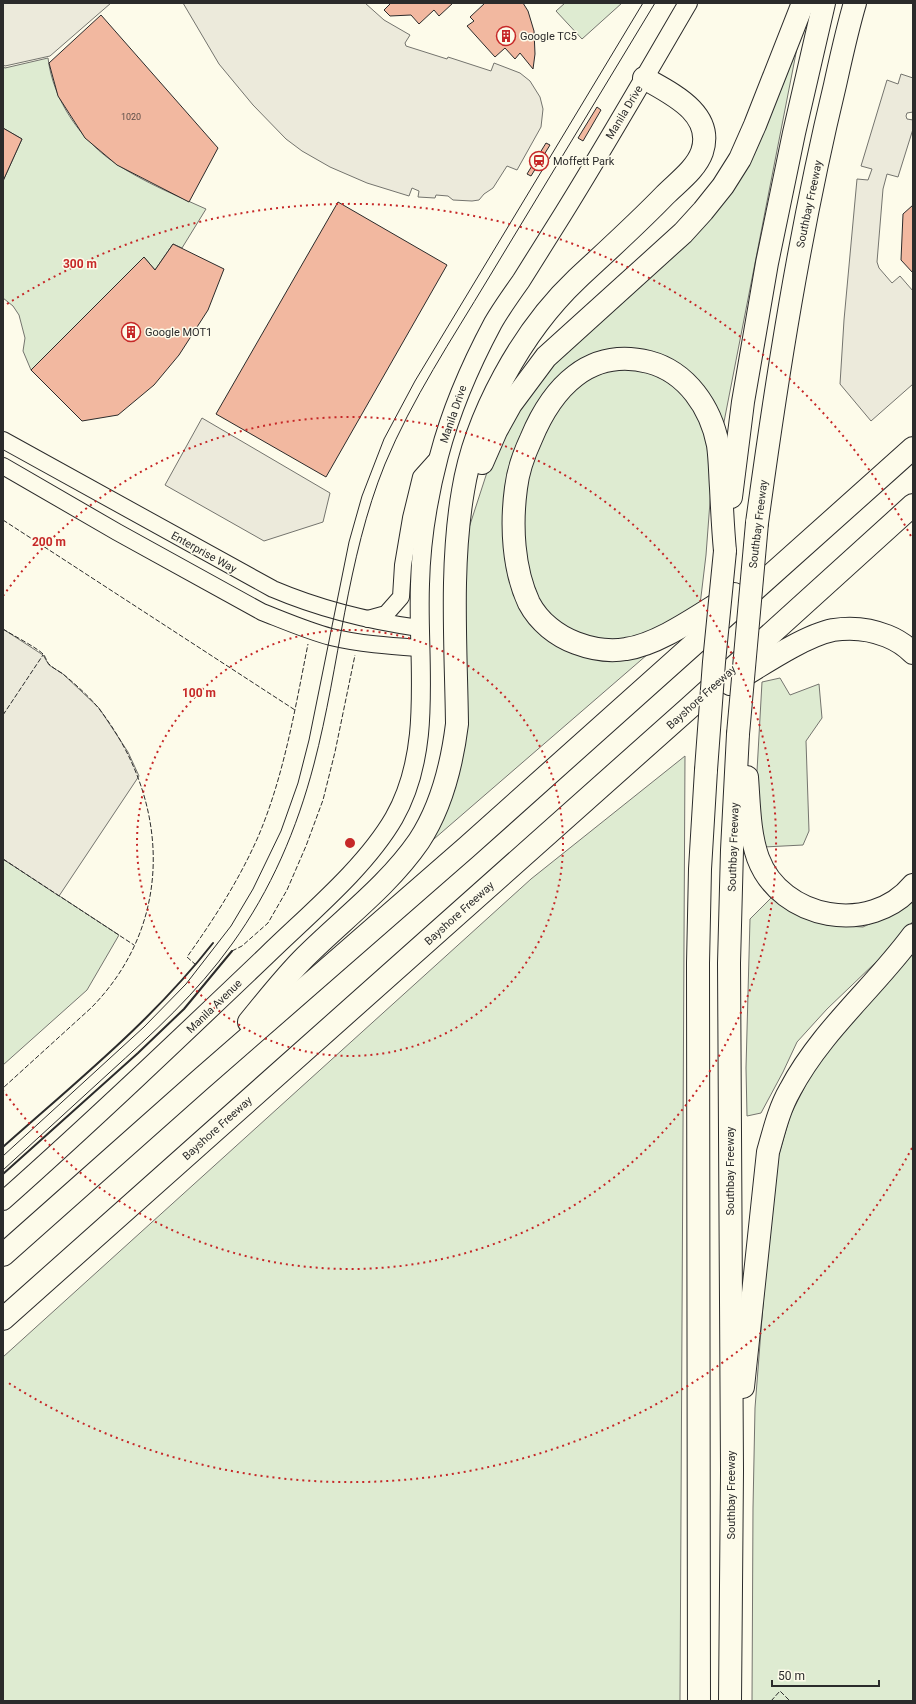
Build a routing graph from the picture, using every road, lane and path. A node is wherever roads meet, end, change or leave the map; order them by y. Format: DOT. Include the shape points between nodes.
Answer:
graph roads {
  1 [pos="688,3"];
  2 [pos="802,3"];
  3 [pos="824,3"];
  4 [pos="855,3"];
  5 [pos="644,78"];
  6 [pos="3,440"];
  7 [pos="913,448"];
  8 [pos="438,458"];
  9 [pos="3,466"];
  10 [pos="913,505"];
  11 [pos="456,543"];
  12 [pos="725,551"];
  13 [pos="780,566"];
  14 [pos="368,619"];
  15 [pos="419,628"];
  16 [pos="419,648"];
  17 [pos="913,653"];
  18 [pos="689,708"];
  19 [pos="743,732"];
  20 [pos="405,795"];
  21 [pos="913,885"];
  22 [pos="913,935"];
  23 [pos="200,1080"];
  24 [pos="3,1201"];
  25 [pos="3,1256"];
  26 [pos="3,1319"];
  27 [pos="732,1471"];
  28 [pos="699,1701"];
  29 [pos="730,1701"];
  1 -- 5 [label="main road, Manila Drive"];
  2 -- 11 [label="highway" via="755,125 740,159 723,186 683,233 569,335 546,357 529,379 496,431"];
  3 -- 12 [label="highway" via="767,263 743,402"];
  4 -- 19 [label="highway, Southbay Freeway, bridge" via="824,131 797,261 774,395 751,584"];
  5 -- 8 [label="main road, Manila Drive" via="566,210 495,320 462,386"];
  5 -- 11 [label="highway" via="692,108 700,119 704,136 702,151 695,165 575,281 549,308 527,338 481,425 463,490"];
  6 -- 14 [label="street, Enterprise Way" via="273,590 314,606"];
  7 -- 13 [label="highway"];
  8 -- 14 [label="street" via="421,477 411,518 401,597 386,614"];
  8 -- 15 [label="main road, Manila Drive" via="421,555"];
  9 -- 16 [label="street" via="262,612 335,637"];
  10 -- 18 [label="highway, Bayshore Freeway"];
  11 -- 23 [label="highway" via="457,724 448,774 432,816 419,840 386,881 303,958"];
  12 -- 13 [label="highway" via="718,446 711,420 691,387 659,364 638,359 594,365 572,377 553,396 538,421 516,487 515,553 522,583 530,604 541,620 554,632 588,647 626,650 674,630"];
  12 -- 28 [label="highway, bridge" via="714,662 700,869"];
  13 -- 23 [label="highway"];
  14 -- 15 [label="street, Enterprise Way"];
  15 -- 16 [label="main road, Manila Drive"];
  16 -- 20 [label="main road, Manila Drive" via="419,743"];
  17 -- 18 [label="highway" via="896,640 876,631 833,630 787,650"];
  18 -- 26 [label="highway, Bayshore Freeway"];
  19 -- 21 [label="highway" via="752,832 758,858 770,880 786,896 814,911 828,915 850,916 870,913 888,906 907,893"];
  19 -- 27 [label="highway, Southbay Freeway" via="732,850 729,963"];
  20 -- 24 [label="main road, Manila Avenue" via="383,836 348,876 142,1075"];
  22 -- 27 [label="highway" via="817,1048 790,1090 776,1122 768,1152 739,1435"];
  23 -- 25 [label="highway"];
  27 -- 29 [label="highway, Southbay Freeway"];
}
